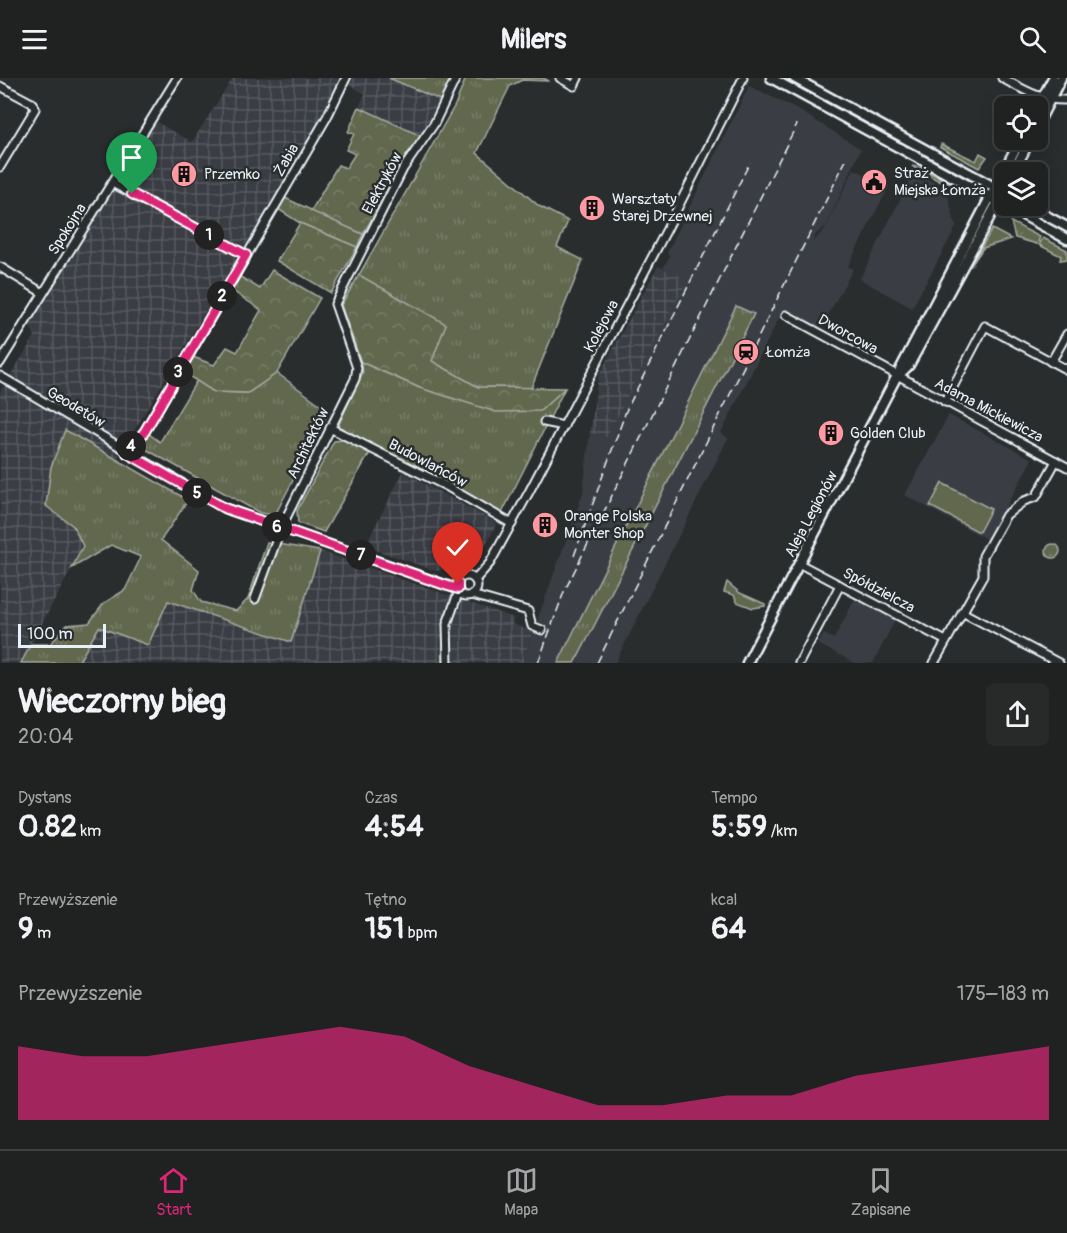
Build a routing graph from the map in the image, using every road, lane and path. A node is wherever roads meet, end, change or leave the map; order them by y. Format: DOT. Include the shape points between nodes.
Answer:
graph roads {
  1 [pos="177,78"];
  2 [pos="346,78"];
  3 [pos="456,78"];
  4 [pos="560,78"];
  5 [pos="578,78"];
  6 [pos="743,78"];
  7 [pos="771,78"];
  8 [pos="794,78"];
  9 [pos="1002,78"];
  10 [pos="1053,78"];
  11 [pos="1061,78"];
  12 [pos="0,86"];
  13 [pos="1033,96"];
  14 [pos="1046,96"];
  15 [pos="1048,96"];
  16 [pos="1067,100"];
  17 [pos="1048,102"];
  18 [pos="0,167"];
  19 [pos="111,183"];
  20 [pos="994,187"];
  21 [pos="988,197"];
  22 [pos="994,200"];
  23 [pos="994,209"];
  24 [pos="1023,216"];
  25 [pos="1047,216"];
  26 [pos="1067,227"];
  27 [pos="1067,240"];
  28 [pos="246,255"];
  29 [pos="0,267"];
  30 [pos="43,293"];
  31 [pos="786,315"];
  32 [pos="1067,334"];
  33 [pos="1051,362"];
  34 [pos="0,363"];
  35 [pos="357,368"];
  36 [pos="1067,370"];
  37 [pos="0,376"];
  38 [pos="898,377"];
  39 [pos="945,402"];
  40 [pos="544,422"];
  41 [pos="564,426"];
  42 [pos="330,428"];
  43 [pos="127,453"];
  44 [pos="1056,461"];
  45 [pos="1067,467"];
  46 [pos="512,524"];
  47 [pos="281,528"];
  48 [pos="800,564"];
  49 [pos="438,580"];
  50 [pos="460,580"];
  51 [pos="476,584"];
  52 [pos="840,585"];
  53 [pos="458,590"];
  54 [pos="469,595"];
  55 [pos="255,599"];
  56 [pos="492,599"];
  57 [pos="452,610"];
  58 [pos="963,612"];
  59 [pos="542,630"];
  60 [pos="946,641"];
  61 [pos="1047,660"];
  62 [pos="448,663"];
  63 [pos="747,663"];
  64 [pos="799,663"];
  65 [pos="934,663"];
  66 [pos="1059,663"];
  1 -- 19 [label="street, Spokojna"];
  2 -- 28 [label="street, Żabia"];
  3 -- 35 [label="street, Elektryków" via="434,124 403,169 335,304"];
  4 -- 5 [label="street" via="574,86"];
  6 -- 41 [label="street, Kolejowa"];
  7 -- 21 [label="main road"];
  8 -- 20 [label="main road"];
  9 -- 13 [label="street"];
  10 -- 14 [label="main road"];
  11 -- 15 [label="main road"];
  12 -- 18 [label="street" via="32,103 35,109"];
  16 -- 17 [label="street"];
  19 -- 28 [label="street"];
  19 -- 30 [label="street, Spokojna"];
  20 -- 21 [label="main road, Aleja Legionów"];
  21 -- 22 [label="main road"];
  21 -- 38 [label="main road, Aleja Legionów" via="902,361"];
  23 -- 38 [label="main road, Aleja Legionów" via="909,364"];
  24 -- 27 [label="main road"];
  25 -- 26 [label="main road"];
  28 -- 43 [label="street, Żabia" via="145,431"];
  29 -- 30 [label="street"];
  30 -- 34 [label="street, Spokojna"];
  31 -- 38 [label="street, Dworcowa"];
  32 -- 33 [label="street"];
  33 -- 36 [label="street"];
  33 -- 39 [label="street" via="986,326"];
  35 -- 42 [label="street, Architektów"];
  37 -- 43 [label="street, Geodetów"];
  38 -- 39 [label="street, Adama Mickiewicza"];
  38 -- 48 [label="main road, Aleja Legionów"];
  39 -- 44 [label="street, Adama Mickiewicza"];
  40 -- 41 [label="street"];
  41 -- 46 [label="street, Kolejowa"];
  42 -- 46 [label="street, Budowlańców"];
  42 -- 47 [label="street, Architektów"];
  43 -- 47 [label="street, Geodetów" via="224,508"];
  44 -- 45 [label="street, Adama Mickiewicza"];
  44 -- 58 [label="street" via="1036,497 1006,515 983,556 983,576"];
  46 -- 51 [label="street, Kolejowa"];
  47 -- 49 [label="street, Geodetów"];
  47 -- 55 [label="street, Architektów"];
  48 -- 52 [label="street, Spółdzielcza"];
  48 -- 63 [label="main road, Aleja Legionów"];
  49 -- 50 [label="street"];
  49 -- 53 [label="street"];
  50 -- 51 [label="street" via="466,577"];
  50 -- 53 [label="street"];
  51 -- 54 [label="street, Kolejowa"];
  51 -- 56 [label="street"];
  52 -- 60 [label="street, Spółdzielcza"];
  52 -- 64 [label="street"];
  53 -- 54 [label="street"];
  53 -- 57 [label="street"];
  54 -- 56 [label="street"];
  54 -- 57 [label="street, Kolejowa"];
  56 -- 59 [label="street" via="528,611 532,626"];
  57 -- 62 [label="street" via="447,634"];
  58 -- 60 [label="street"];
  58 -- 61 [label="street"];
  60 -- 65 [label="street"];
  61 -- 66 [label="street"];
}
